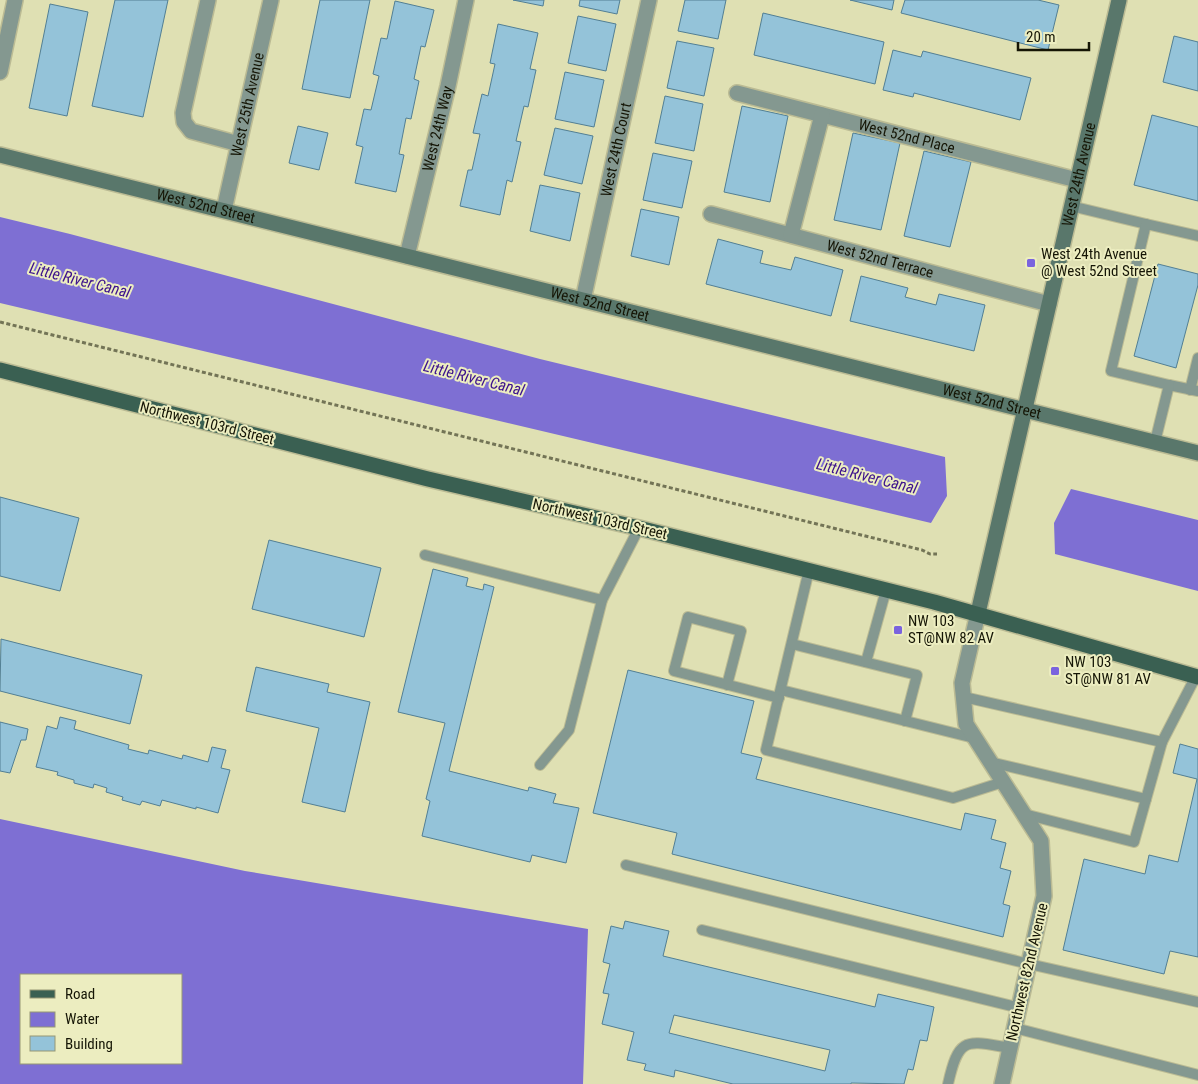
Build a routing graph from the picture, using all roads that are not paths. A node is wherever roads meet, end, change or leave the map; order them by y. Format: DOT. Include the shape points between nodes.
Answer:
graph roads {
  1 [pos="15,0"];
  2 [pos="208,0"];
  3 [pos="271,0"];
  4 [pos="466,0"];
  5 [pos="649,0"];
  6 [pos="1119,0"];
  7 [pos="0,72"];
  8 [pos="737,93"];
  9 [pos="822,115"];
  10 [pos="238,144"];
  11 [pos="0,155"];
  12 [pos="1077,180"];
  13 [pos="1071,206"];
  14 [pos="224,210"];
  15 [pos="712,214"];
  16 [pos="1146,224"];
  17 [pos="791,234"];
  18 [pos="1198,236"];
  19 [pos="407,256"];
  20 [pos="583,300"];
  21 [pos="1049,304"];
  22 [pos="1198,358"];
  23 [pos="0,370"];
  24 [pos="1169,384"];
  25 [pos="1194,390"];
  26 [pos="1025,410"];
  27 [pos="1155,442"];
  28 [pos="1198,453"];
  29 [pos="639,528"];
  30 [pos="425,555"];
  31 [pos="809,570"];
  32 [pos="886,590"];
  33 [pos="602,600"];
  34 [pos="978,613"];
  35 [pos="792,644"];
  36 [pos="866,662"];
  37 [pos="1197,676"];
  38 [pos="727,685"];
  39 [pos="780,694"];
  40 [pos="964,697"];
  41 [pos="905,721"];
  42 [pos="974,738"];
  43 [pos="1162,742"];
  44 [pos="990,762"];
  45 [pos="540,765"];
  46 [pos="1003,782"];
  47 [pos="1146,799"];
  48 [pos="1024,814"];
  49 [pos="626,865"];
  50 [pos="702,930"];
  51 [pos="1029,964"];
  52 [pos="1198,1002"];
  53 [pos="1020,1008"];
  54 [pos="1015,1028"];
  55 [pos="1010,1048"];
  56 [pos="1198,1075"];
  57 [pos="948,1084"];
  58 [pos="1002,1084"];
  1 -- 7 [label="street"];
  2 -- 10 [label="street" via="184,122 191,130"];
  3 -- 10 [label="street, West 25th Avenue"];
  4 -- 19 [label="street, West 24th Way"];
  5 -- 20 [label="street, West 24th Court"];
  6 -- 12 [label="street, West 24th Avenue"];
  8 -- 9 [label="street, West 52nd Place"];
  9 -- 12 [label="street, West 52nd Place"];
  9 -- 17 [label="street"];
  10 -- 14 [label="street, West 25th Avenue"];
  11 -- 14 [label="street, West 52nd Street"];
  12 -- 13 [label="street, West 24th Avenue"];
  13 -- 16 [label="lane"];
  13 -- 21 [label="street, West 24th Avenue"];
  14 -- 19 [label="street, West 52nd Street"];
  15 -- 17 [label="street, West 52nd Terrace"];
  16 -- 18 [label="lane"];
  16 -- 24 [label="lane" via="1111,371"];
  17 -- 21 [label="street, West 52nd Terrace"];
  19 -- 20 [label="street, West 52nd Street"];
  20 -- 26 [label="street, West 52nd Street"];
  21 -- 26 [label="street, West 24th Avenue"];
  22 -- 25 [label="lane"];
  23 -- 29 [label="main road, Northwest 103rd Street" via="428,479"];
  24 -- 25 [label="lane"];
  24 -- 27 [label="lane"];
  26 -- 27 [label="street, West 52nd Street"];
  26 -- 34 [label="street, West 24th Avenue"];
  27 -- 28 [label="street, West 52nd Street"];
  29 -- 31 [label="main road, Northwest 103rd Street"];
  29 -- 33 [label="lane"];
  30 -- 33 [label="lane"];
  31 -- 32 [label="main road, Northwest 103rd Street"];
  31 -- 35 [label="lane"];
  32 -- 34 [label="main road, Northwest 103rd Street"];
  32 -- 36 [label="lane"];
  33 -- 45 [label="lane" via="568,730"];
  34 -- 37 [label="main road, Northwest 103rd Street"];
  34 -- 40 [label="street, Northwest 82nd Avenue" via="962,683"];
  35 -- 36 [label="lane"];
  35 -- 39 [label="lane"];
  36 -- 41 [label="lane" via="917,675"];
  37 -- 43 [label="lane"];
  38 -- 38 [label="lane" via="674,671 688,617 741,631"];
  38 -- 39 [label="lane"];
  39 -- 41 [label="lane"];
  39 -- 46 [label="lane" via="766,750 953,798"];
  40 -- 42 [label="street, Northwest 82nd Avenue" via="966,724"];
  40 -- 43 [label="lane"];
  41 -- 42 [label="lane"];
  42 -- 44 [label="street, Northwest 82nd Avenue"];
  43 -- 47 [label="lane"];
  44 -- 46 [label="street, Northwest 82nd Avenue"];
  44 -- 47 [label="lane"];
  46 -- 48 [label="street, Northwest 82nd Avenue"];
  47 -- 48 [label="lane" via="1134,842"];
  48 -- 51 [label="street, Northwest 82nd Avenue" via="1041,841 1044,896"];
  49 -- 51 [label="lane"];
  50 -- 53 [label="lane"];
  51 -- 52 [label="lane"];
  51 -- 53 [label="street, Northwest 82nd Avenue"];
  53 -- 54 [label="street, Northwest 82nd Avenue"];
  54 -- 55 [label="street, Northwest 82nd Avenue"];
  54 -- 56 [label="lane"];
  55 -- 57 [label="lane" via="975,1043 964,1045 955,1056"];
  55 -- 58 [label="street, Northwest 82nd Avenue"];
}
